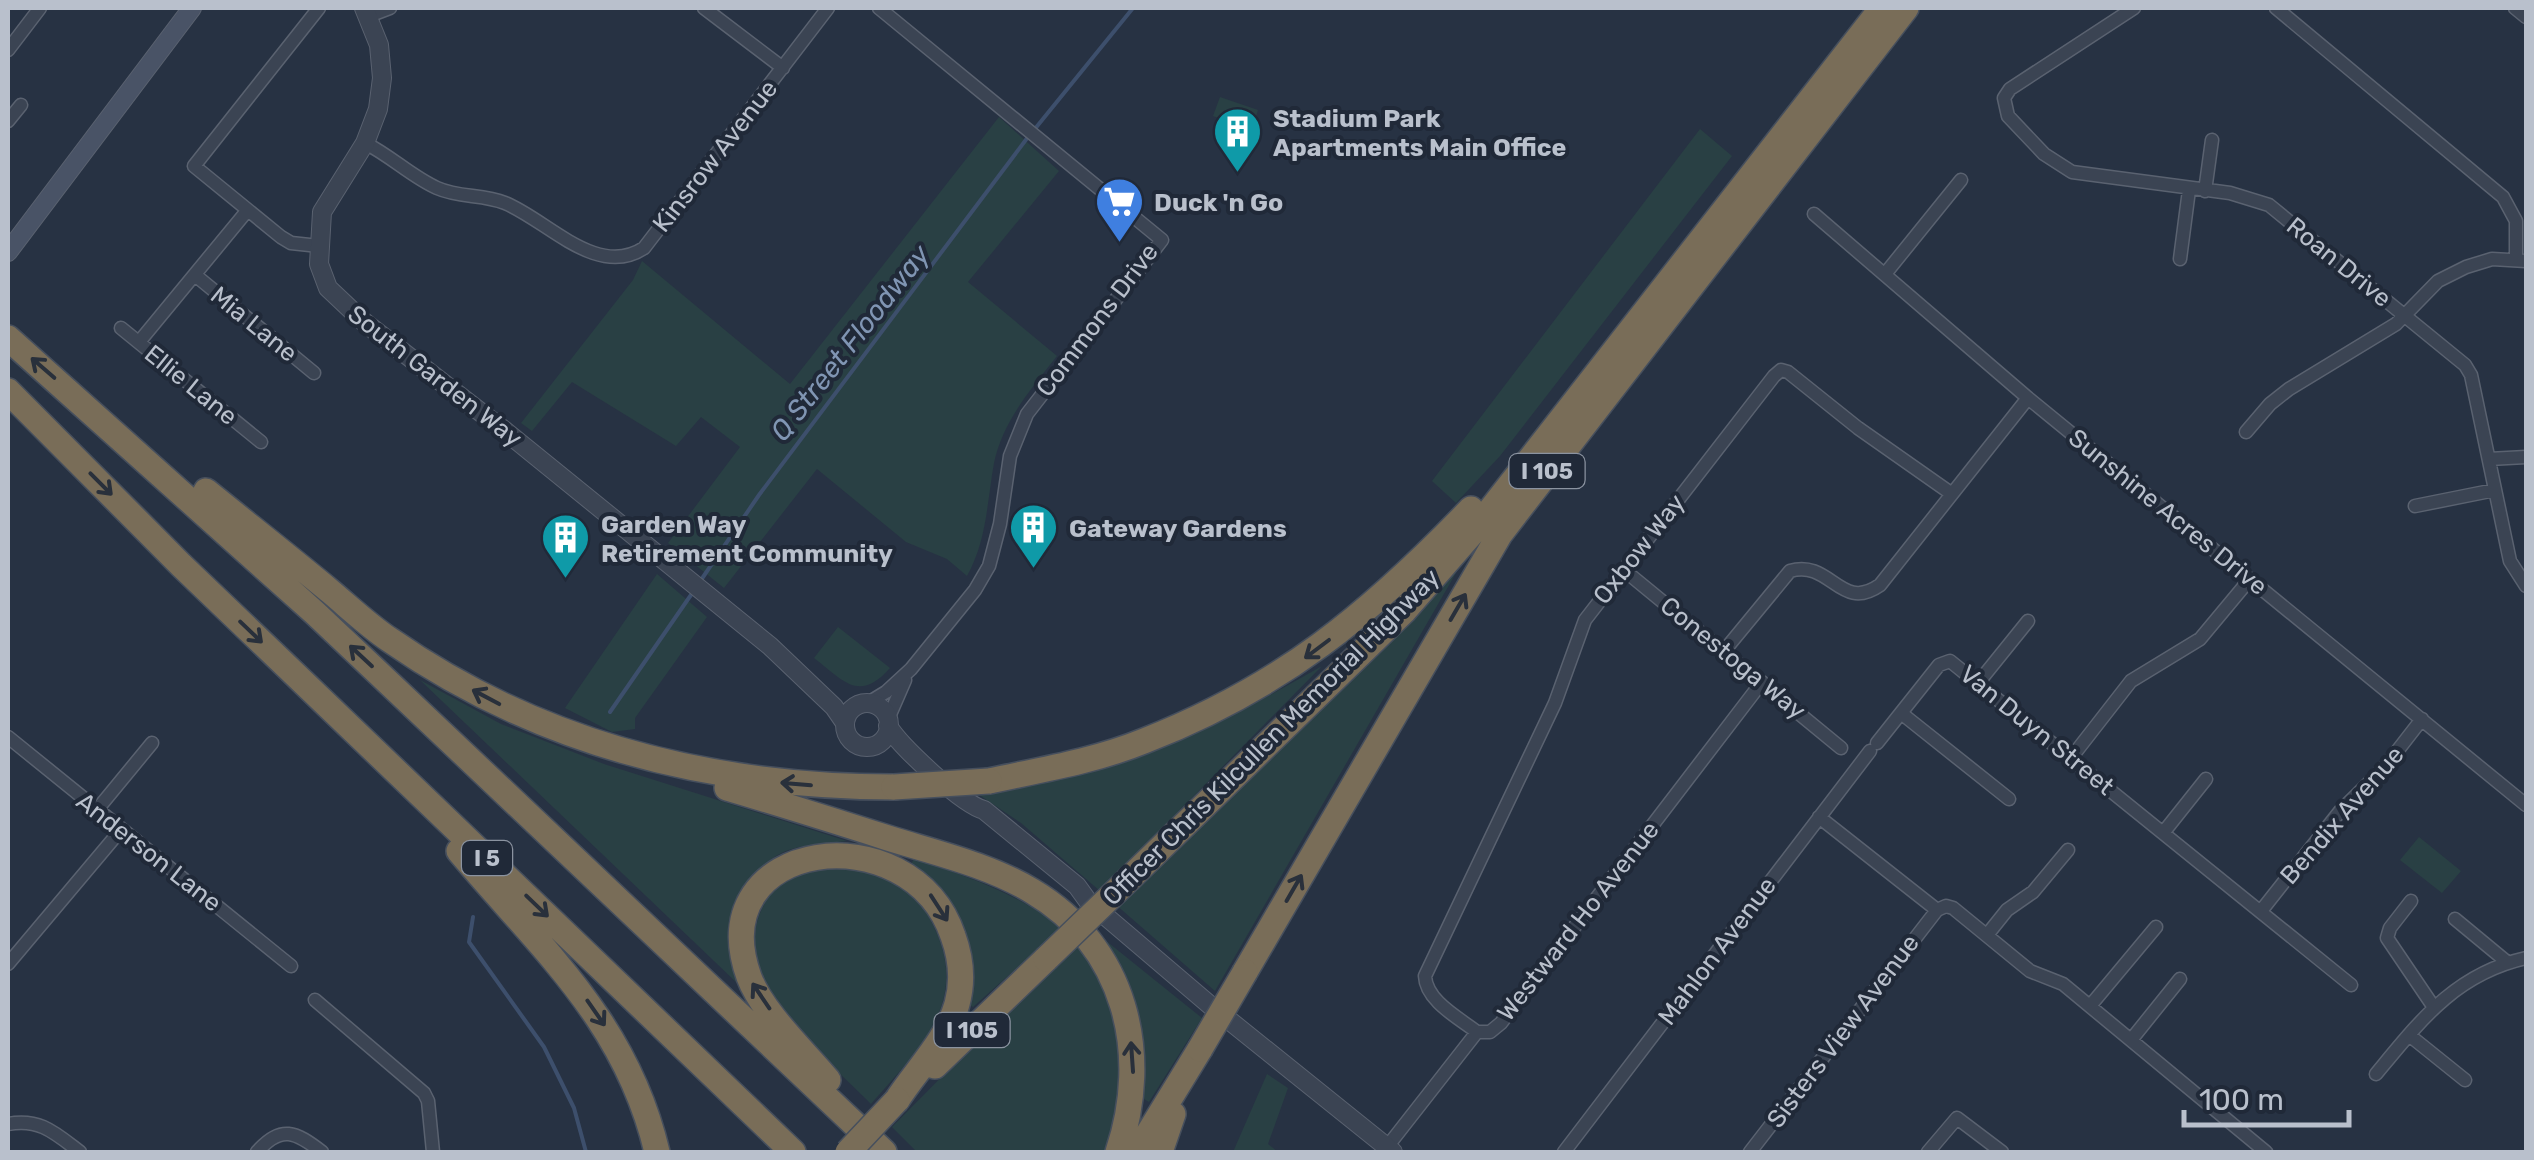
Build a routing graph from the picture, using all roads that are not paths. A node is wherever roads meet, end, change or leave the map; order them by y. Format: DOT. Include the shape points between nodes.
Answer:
graph roads {
  1 [pos="40,8"];
  2 [pos="192,8"];
  3 [pos="319,8"];
  4 [pos="390,8"];
  5 [pos="704,8"];
  6 [pos="828,8"];
  7 [pos="878,8"];
  8 [pos="1882,8"];
  9 [pos="1906,8"];
  10 [pos="2134,8"];
  11 [pos="2276,8"];
  12 [pos="2515,8"];
  13 [pos="366,12"];
  14 [pos="2526,17"];
  15 [pos="8,50"];
  16 [pos="783,68"];
  17 [pos="21,105"];
  18 [pos="8,122"];
  19 [pos="2212,140"];
  20 [pos="365,143"];
  21 [pos="1961,180"];
  22 [pos="2190,190"];
  23 [pos="2206,191"];
  24 [pos="247,211"];
  25 [pos="1814,214"];
  26 [pos="320,246"];
  27 [pos="8,252"];
  28 [pos="2180,259"];
  29 [pos="2521,260"];
  30 [pos="1885,274"];
  31 [pos="195,275"];
  32 [pos="2404,315"];
  33 [pos="122,328"];
  34 [pos="8,338"];
  35 [pos="139,342"];
  36 [pos="314,373"];
  37 [pos="8,391"];
  38 [pos="76,396"];
  39 [pos="2028,398"];
  40 [pos="1577,399"];
  41 [pos="2246,432"];
  42 [pos="261,442"];
  43 [pos="2526,457"];
  44 [pos="2490,460"];
  45 [pos="2495,490"];
  46 [pos="1952,494"];
  47 [pos="2415,506"];
  48 [pos="1624,570"];
  49 [pos="2250,578"];
  50 [pos="2526,586"];
  51 [pos="2028,621"];
  52 [pos="1724,651"];
  53 [pos="778,652"];
  54 [pos="911,669"];
  55 [pos="1762,682"];
  56 [pos="1978,683"];
  57 [pos="864,703"];
  58 [pos="1902,713"];
  59 [pos="2422,720"];
  60 [pos="888,723"];
  61 [pos="845,724"];
  62 [pos="8,737"];
  63 [pos="152,743"];
  64 [pos="872,746"];
  65 [pos="1874,747"];
  66 [pos="1841,748"];
  67 [pos="375,752"];
  68 [pos="618,752"];
  69 [pos="2071,758"];
  70 [pos="2206,779"];
  71 [pos="952,790"];
  72 [pos="2009,799"];
  73 [pos="2526,804"];
  74 [pos="973,808"];
  75 [pos="96,811"];
  76 [pos="1819,817"];
  77 [pos="120,830"];
  78 [pos="2163,833"];
  79 [pos="2068,850"];
  80 [pos="2411,901"];
  81 [pos="1937,910"];
  82 [pos="2261,912"];
  83 [pos="1102,914"];
  84 [pos="2455,919"];
  85 [pos="2156,927"];
  86 [pos="1986,935"];
  87 [pos="2526,958"];
  88 [pos="2507,962"];
  89 [pos="8,964"];
  90 [pos="290,966"];
  91 [pos="2180,979"];
  92 [pos="2351,985"];
  93 [pos="315,1000"];
  94 [pos="1211,1006"];
  95 [pos="2090,1006"];
  96 [pos="2433,1006"];
  97 [pos="1230,1022"];
  98 [pos="1477,1032"];
  99 [pos="2409,1035"];
  100 [pos="2131,1040"];
  101 [pos="1200,1050"];
  102 [pos="2376,1074"];
  103 [pos="2466,1080"];
  104 [pos="897,1100"];
  105 [pos="8,1124"];
  106 [pos="1390,1150"];
  107 [pos="80,1152"];
  108 [pos="257,1152"];
  109 [pos="322,1152"];
  110 [pos="433,1152"];
  111 [pos="657,1152"];
  112 [pos="793,1152"];
  113 [pos="848,1152"];
  114 [pos="886,1152"];
  115 [pos="1118,1152"];
  116 [pos="1137,1152"];
  117 [pos="1160,1152"];
  118 [pos="1564,1152"];
  119 [pos="1750,1152"];
  120 [pos="1928,1152"];
  121 [pos="2002,1152"];
  122 [pos="2266,1152"];
  1 -- 15 [label="street"];
  2 -- 27 [label="main road"];
  3 -- 24 [label="street" via="194,166"];
  4 -- 13 [label="street"];
  5 -- 16 [label="street"];
  6 -- 16 [label="street, Kinsrow Avenue"];
  7 -- 54 [label="street, Commons Drive" via="1162,240 1027,414 1010,456 989,566"];
  8 -- 40 [label="highway, Officer Chris Kilcullen Memorial Highway / I 105"];
  101 -- 9 [label="highway, Officer Chris Kilcullen Memorial Highway / I 105, one-way, bridge" via="1500,534"];
  10 -- 22 [label="street, Roan Drive" via="2010,88 2004,98 2008,116 2065,169"];
  11 -- 29 [label="street" via="2503,197 2516,221"];
  12 -- 14 [label="street"];
  13 -- 20 [label="street, South Garden Way" via="382,78"];
  16 -- 20 [label="street, Kinsrow Avenue" via="644,248 624,257 586,250 502,202 437,188"];
  17 -- 18 [label="street"];
  19 -- 23 [label="street"];
  20 -- 26 [label="street, South Garden Way" via="328,200"];
  21 -- 30 [label="street"];
  22 -- 23 [label="street, Roan Drive"];
  22 -- 28 [label="street"];
  23 -- 32 [label="street, Roan Drive" via="2269,205"];
  24 -- 26 [label="street" via="291,243"];
  24 -- 31 [label="street"];
  25 -- 30 [label="street, Sunshine Acres Drive"];
  26 -- 53 [label="street, South Garden Way" via="320,274 338,300"];
  29 -- 32 [label="street" via="2477,263 2452,273"];
  30 -- 39 [label="street, Sunshine Acres Drive"];
  31 -- 35 [label="street"];
  31 -- 36 [label="street, Mia Lane"];
  32 -- 41 [label="street" via="2282,394"];
  32 -- 44 [label="street, Roan Drive" via="2468,369"];
  33 -- 35 [label="street, Ellie Lane"];
  38 -- 34 [label="highway, I 5, one-way"];
  35 -- 42 [label="street, Ellie Lane"];
  37 -- 67 [label="highway, I 5, one-way"];
  68 -- 38 [label="highway, one-way" via="502,706 387,638 107,411"];
  114 -- 38 [label="highway, I 5, one-way" via="316,612"];
  39 -- 46 [label="street"];
  39 -- 49 [label="street, Sunshine Acres Drive"];
  40 -- 68 [label="highway, one-way, bridge" via="1376,604 1257,689 1142,742 989,781 894,787 771,782"];
  40 -- 104 [label="highway, Officer Chris Kilcullen Memorial Highway / I 105, bridge" via="1404,611"];
  43 -- 44 [label="street"];
  44 -- 45 [label="street, Roan Drive"];
  45 -- 47 [label="street"];
  45 -- 50 [label="street, Roan Drive" via="2510,561"];
  46 -- 48 [label="street, Oxbow Way" via="1781,370"];
  46 -- 52 [label="street" via="1875,588 1852,594 1815,570 1790,571"];
  48 -- 52 [label="street, Conestoga Way"];
  48 -- 98 [label="street, Oxbow Way" via="1585,620 1555,704 1427,970 1428,992"];
  49 -- 59 [label="street, Sunshine Acres Drive"];
  49 -- 69 [label="street" via="2200,639 2131,682"];
  51 -- 56 [label="street"];
  52 -- 55 [label="street, Conestoga Way"];
  53 -- 57 [label="street, South Garden Way" via="842,697"];
  53 -- 61 [label="street, South Garden Way"];
  54 -- 57 [label="street, Commons Drive"];
  54 -- 60 [label="street, Commons Drive"];
  55 -- 66 [label="street, Conestoga Way"];
  55 -- 98 [label="street, Westward Ho Avenue" via="1501,1022"];
  56 -- 58 [label="street, Van Duyn Street" via="1942,662"];
  56 -- 69 [label="street, Van Duyn Street"];
  57 -- 60 [label="street, South Garden Way" via="880,708"];
  57 -- 61 [label="street" via="850,711"];
  58 -- 65 [label="street, Van Duyn Street"];
  58 -- 72 [label="street"];
  59 -- 73 [label="street, Sunshine Acres Drive"];
  59 -- 82 [label="street, Bendix Avenue"];
  60 -- 64 [label="street"];
  60 -- 71 [label="street, South Garden Way"];
  61 -- 64 [label="street, South Garden Way" via="853,742"];
  62 -- 75 [label="street, Anderson Lane"];
  63 -- 75 [label="street"];
  64 -- 71 [label="street"];
  65 -- 76 [label="street, Mahlon Avenue"];
  67 -- 111 [label="highway, one-way" via="595,1010 630,1070"];
  67 -- 112 [label="highway, I 5, one-way"];
  115 -- 68 [label="highway, one-way" via="1133,1090 1127,1018 1097,952 1058,909 983,868"];
  69 -- 78 [label="street, Van Duyn Street"];
  70 -- 78 [label="street"];
  71 -- 74 [label="street, South Garden Way"];
  74 -- 74 [label="street, South Garden Way" via="992,829 1090,904 1077,886"];
  75 -- 77 [label="street, Anderson Lane"];
  76 -- 81 [label="street"];
  76 -- 118 [label="street, Mahlon Avenue"];
  77 -- 89 [label="street"];
  77 -- 90 [label="street, Anderson Lane"];
  78 -- 82 [label="street, Van Duyn Street"];
  79 -- 86 [label="street"];
  80 -- 96 [label="street" via="2387,938"];
  81 -- 86 [label="street" via="1953,908"];
  81 -- 119 [label="street, Sisters View Avenue"];
  82 -- 92 [label="street, Van Duyn Street"];
  83 -- 94 [label="street"];
  84 -- 88 [label="street"];
  85 -- 95 [label="street"];
  86 -- 95 [label="street"];
  87 -- 88 [label="street"];
  88 -- 96 [label="street"];
  91 -- 100 [label="street"];
  93 -- 110 [label="street" via="424,1093"];
  95 -- 100 [label="street"];
  96 -- 99 [label="street"];
  97 -- 106 [label="street"];
  98 -- 106 [label="street, Westward Ho Avenue"];
  99 -- 102 [label="street"];
  99 -- 103 [label="street"];
  100 -- 122 [label="street"];
  101 -- 116 [label="highway, Officer Chris Kilcullen Memorial Highway / I 105"];
  101 -- 117 [label="highway"];
  104 -- 113 [label="highway, Officer Chris Kilcullen Memorial Highway / I 105, bridge"];
  114 -- 104 [label="highway, one-way" via="750,981 744,912 786,866 829,854 872,859 908,875 942,910 961,969 957,1003 936,1047"];
  105 -- 107 [label="street" via="36,1122"];
  108 -- 109 [label="street" via="281,1134 296,1134"];
  120 -- 121 [label="street" via="1957,1118"];
}
